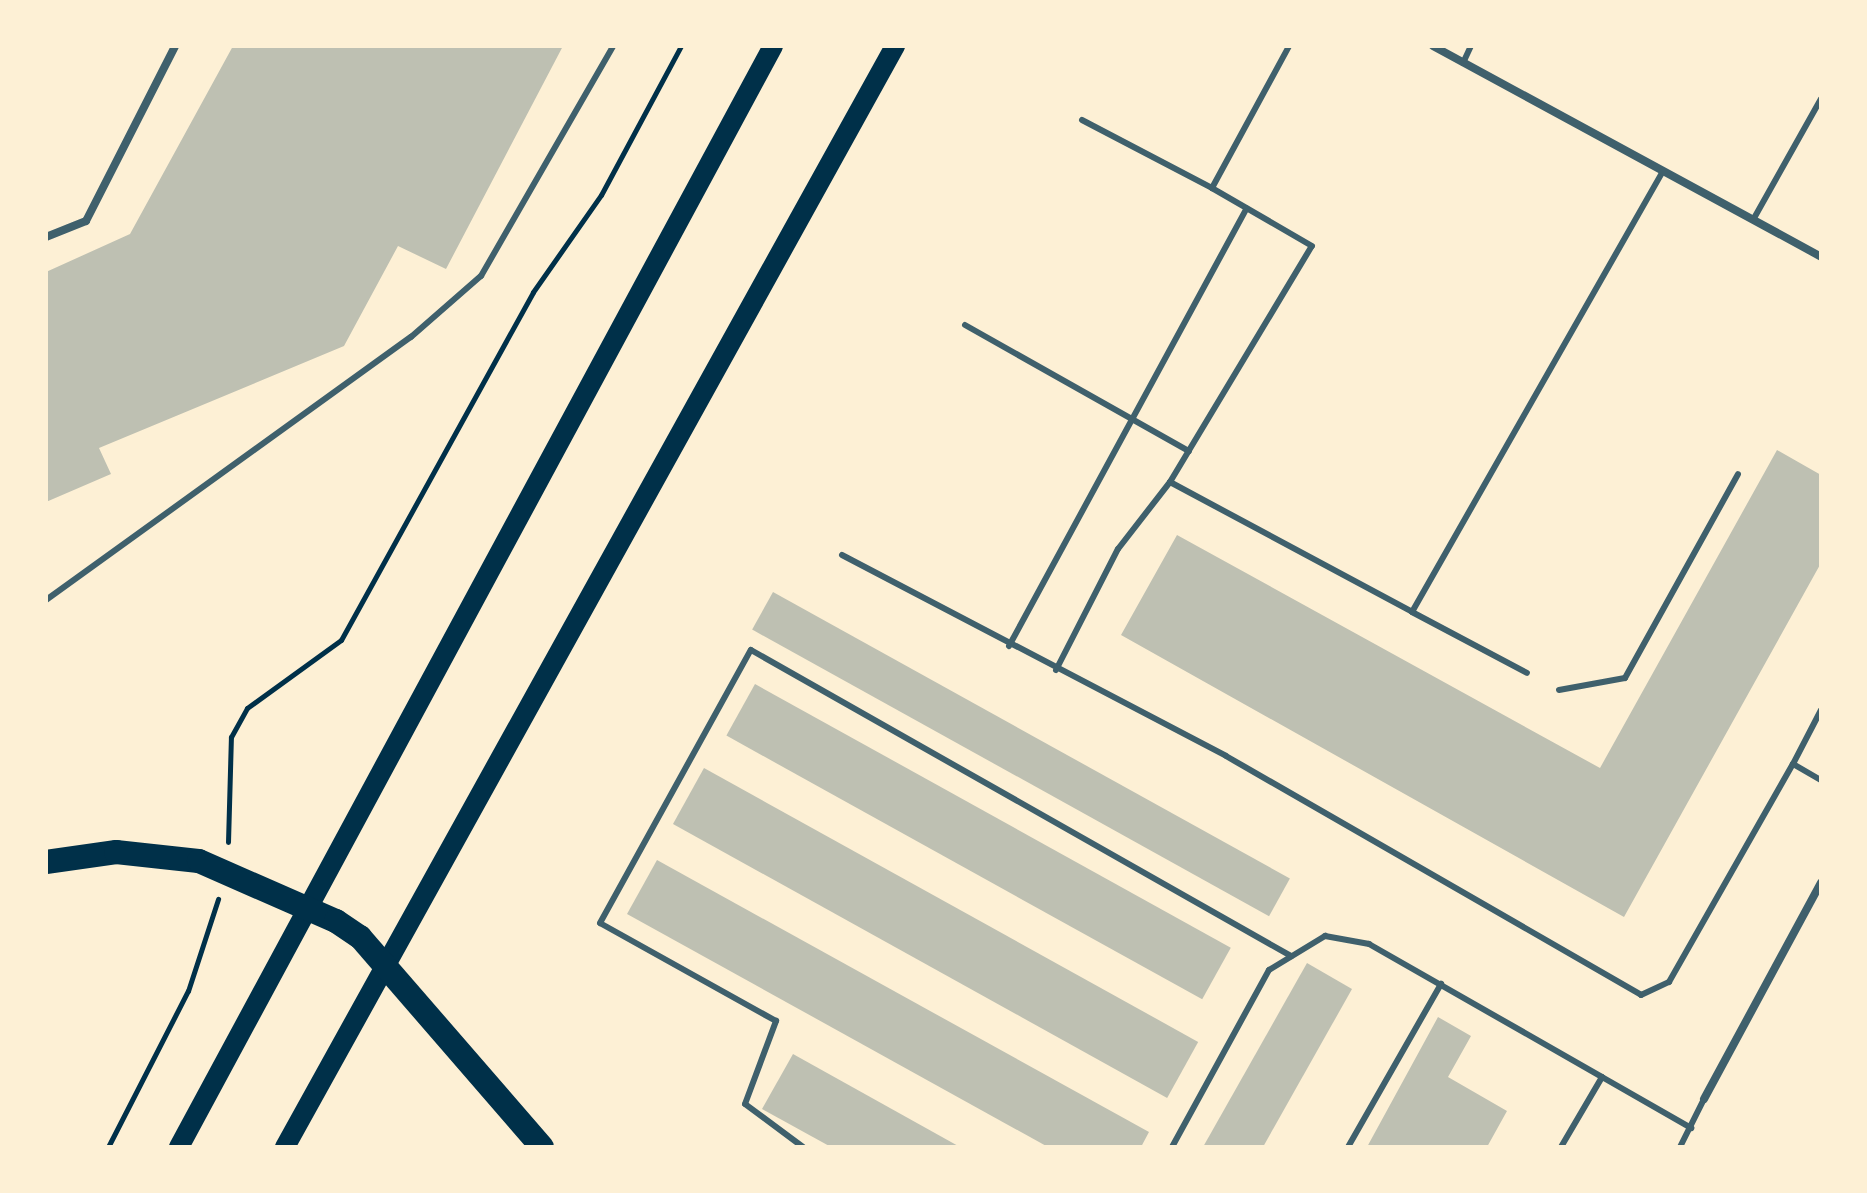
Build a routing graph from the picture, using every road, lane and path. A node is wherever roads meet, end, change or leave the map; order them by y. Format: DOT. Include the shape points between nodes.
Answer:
graph roads {
  1 [pos="175,46"];
  2 [pos="613,46"];
  3 [pos="681,46"];
  4 [pos="773,46"];
  5 [pos="895,46"];
  6 [pos="1289,46"];
  7 [pos="1433,46"];
  8 [pos="1471,46"];
  9 [pos="1463,63"];
  10 [pos="1821,99"];
  11 [pos="1082,120"];
  12 [pos="1663,171"];
  13 [pos="1212,188"];
  14 [pos="1247,208"];
  15 [pos="1753,220"];
  16 [pos="46,237"];
  17 [pos="1821,257"];
  18 [pos="965,325"];
  19 [pos="1131,419"];
  20 [pos="1189,451"];
  21 [pos="1738,474"];
  22 [pos="1170,482"];
  23 [pos="842,555"];
  24 [pos="46,600"];
  25 [pos="1412,612"];
  26 [pos="1009,646"];
  27 [pos="1056,670"];
  28 [pos="1527,673"];
  29 [pos="1559,690"];
  30 [pos="1821,710"];
  31 [pos="1793,764"];
  32 [pos="1821,780"];
  33 [pos="46,862"];
  34 [pos="225,869"];
  35 [pos="1821,883"];
  36 [pos="310,910"];
  37 [pos="1291,956"];
  38 [pos="385,965"];
  39 [pos="1441,984"];
  40 [pos="1602,1077"];
  41 [pos="1704,1099"];
  42 [pos="1691,1128"];
  43 [pos="108,1147"];
  44 [pos="179,1147"];
  45 [pos="285,1147"];
  46 [pos="542,1147"];
  47 [pos="803,1147"];
  48 [pos="1172,1147"];
  49 [pos="1348,1147"];
  50 [pos="1561,1147"];
  51 [pos="1680,1147"];
  1 -- 16 [label="street" via="86,221"];
  2 -- 24 [label="lane" via="481,276 411,337"];
  3 -- 34 [label="path" via="601,195 533,292 341,640 247,708 231,737"];
  4 -- 36 [label="main road"];
  5 -- 38 [label="main road"];
  6 -- 13 [label="lane"];
  7 -- 9 [label="street"];
  8 -- 9 [label="lane"];
  9 -- 12 [label="street"];
  10 -- 15 [label="lane"];
  11 -- 13 [label="lane"];
  12 -- 15 [label="street"];
  12 -- 25 [label="lane"];
  13 -- 14 [label="lane"];
  14 -- 19 [label="lane"];
  14 -- 20 [label="lane" via="1312,246"];
  15 -- 17 [label="street"];
  18 -- 19 [label="lane"];
  19 -- 20 [label="lane"];
  19 -- 26 [label="lane"];
  20 -- 22 [label="lane"];
  21 -- 29 [label="lane" via="1625,678"];
  22 -- 25 [label="lane"];
  22 -- 27 [label="lane" via="1118,549"];
  23 -- 26 [label="lane"];
  25 -- 28 [label="lane"];
  26 -- 27 [label="lane"];
  27 -- 31 [label="lane" via="1226,756 1641,995 1669,982"];
  30 -- 31 [label="lane"];
  31 -- 32 [label="lane"];
  33 -- 34 [label="highway" via="130,853"];
  34 -- 36 [label="highway"];
  34 -- 43 [label="path" via="188,991"];
  35 -- 41 [label="street"];
  36 -- 38 [label="highway" via="360,937"];
  36 -- 44 [label="main road"];
  37 -- 39 [label="lane" via="1325,936 1369,944"];
  37 -- 47 [label="lane" via="751,650 600,923 776,1021 745,1104"];
  37 -- 48 [label="lane" via="1269,970"];
  38 -- 45 [label="main road"];
  38 -- 46 [label="highway"];
  39 -- 40 [label="lane"];
  39 -- 49 [label="lane"];
  40 -- 42 [label="lane"];
  40 -- 50 [label="lane"];
  41 -- 42 [label="lane"];
  42 -- 51 [label="lane"];
}
